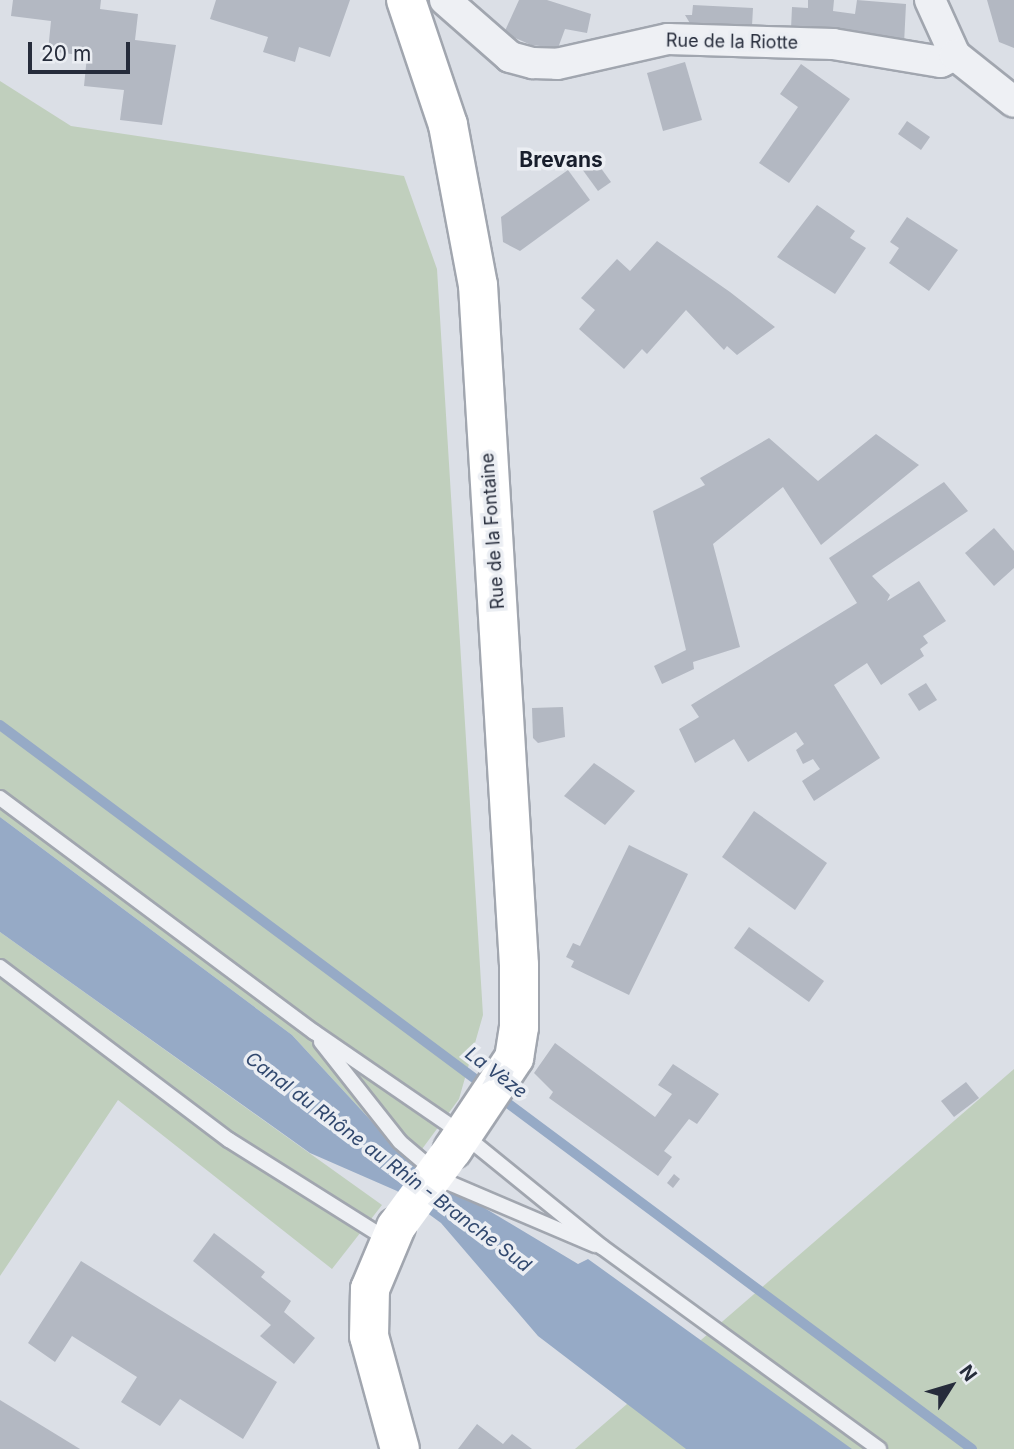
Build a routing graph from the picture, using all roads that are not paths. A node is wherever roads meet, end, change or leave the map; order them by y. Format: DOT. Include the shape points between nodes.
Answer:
graph roads {
  1 [pos="406,0"];
  2 [pos="445,0"];
  3 [pos="930,0"];
  4 [pos="955,55"];
  5 [pos="1014,102"];
  6 [pos="0,798"];
  7 [pos="0,967"];
  8 [pos="314,1032"];
  9 [pos="463,1137"];
  10 [pos="392,1233"];
  11 [pos="602,1247"];
  12 [pos="400,1449"];
  13 [pos="879,1449"];
  1 -- 9 [label="street, Rue de la Fontaine" via="448,125 478,285 519,965 519,1027 510,1070"];
  2 -- 4 [label="street, Rue de la Riotte" via="510,57 533,63 557,64 668,39 833,44 942,62"];
  3 -- 4 [label="street"];
  4 -- 5 [label="street"];
  6 -- 8 [label="lane"];
  7 -- 10 [label="lane" via="229,1140"];
  8 -- 9 [label="lane"];
  8 -- 11 [label="lane" via="400,1142 439,1175 466,1192"];
  9 -- 10 [label="street, bridge"];
  9 -- 11 [label="lane"];
  10 -- 12 [label="street" via="370,1289 369,1336"];
  11 -- 13 [label="lane"];
}
